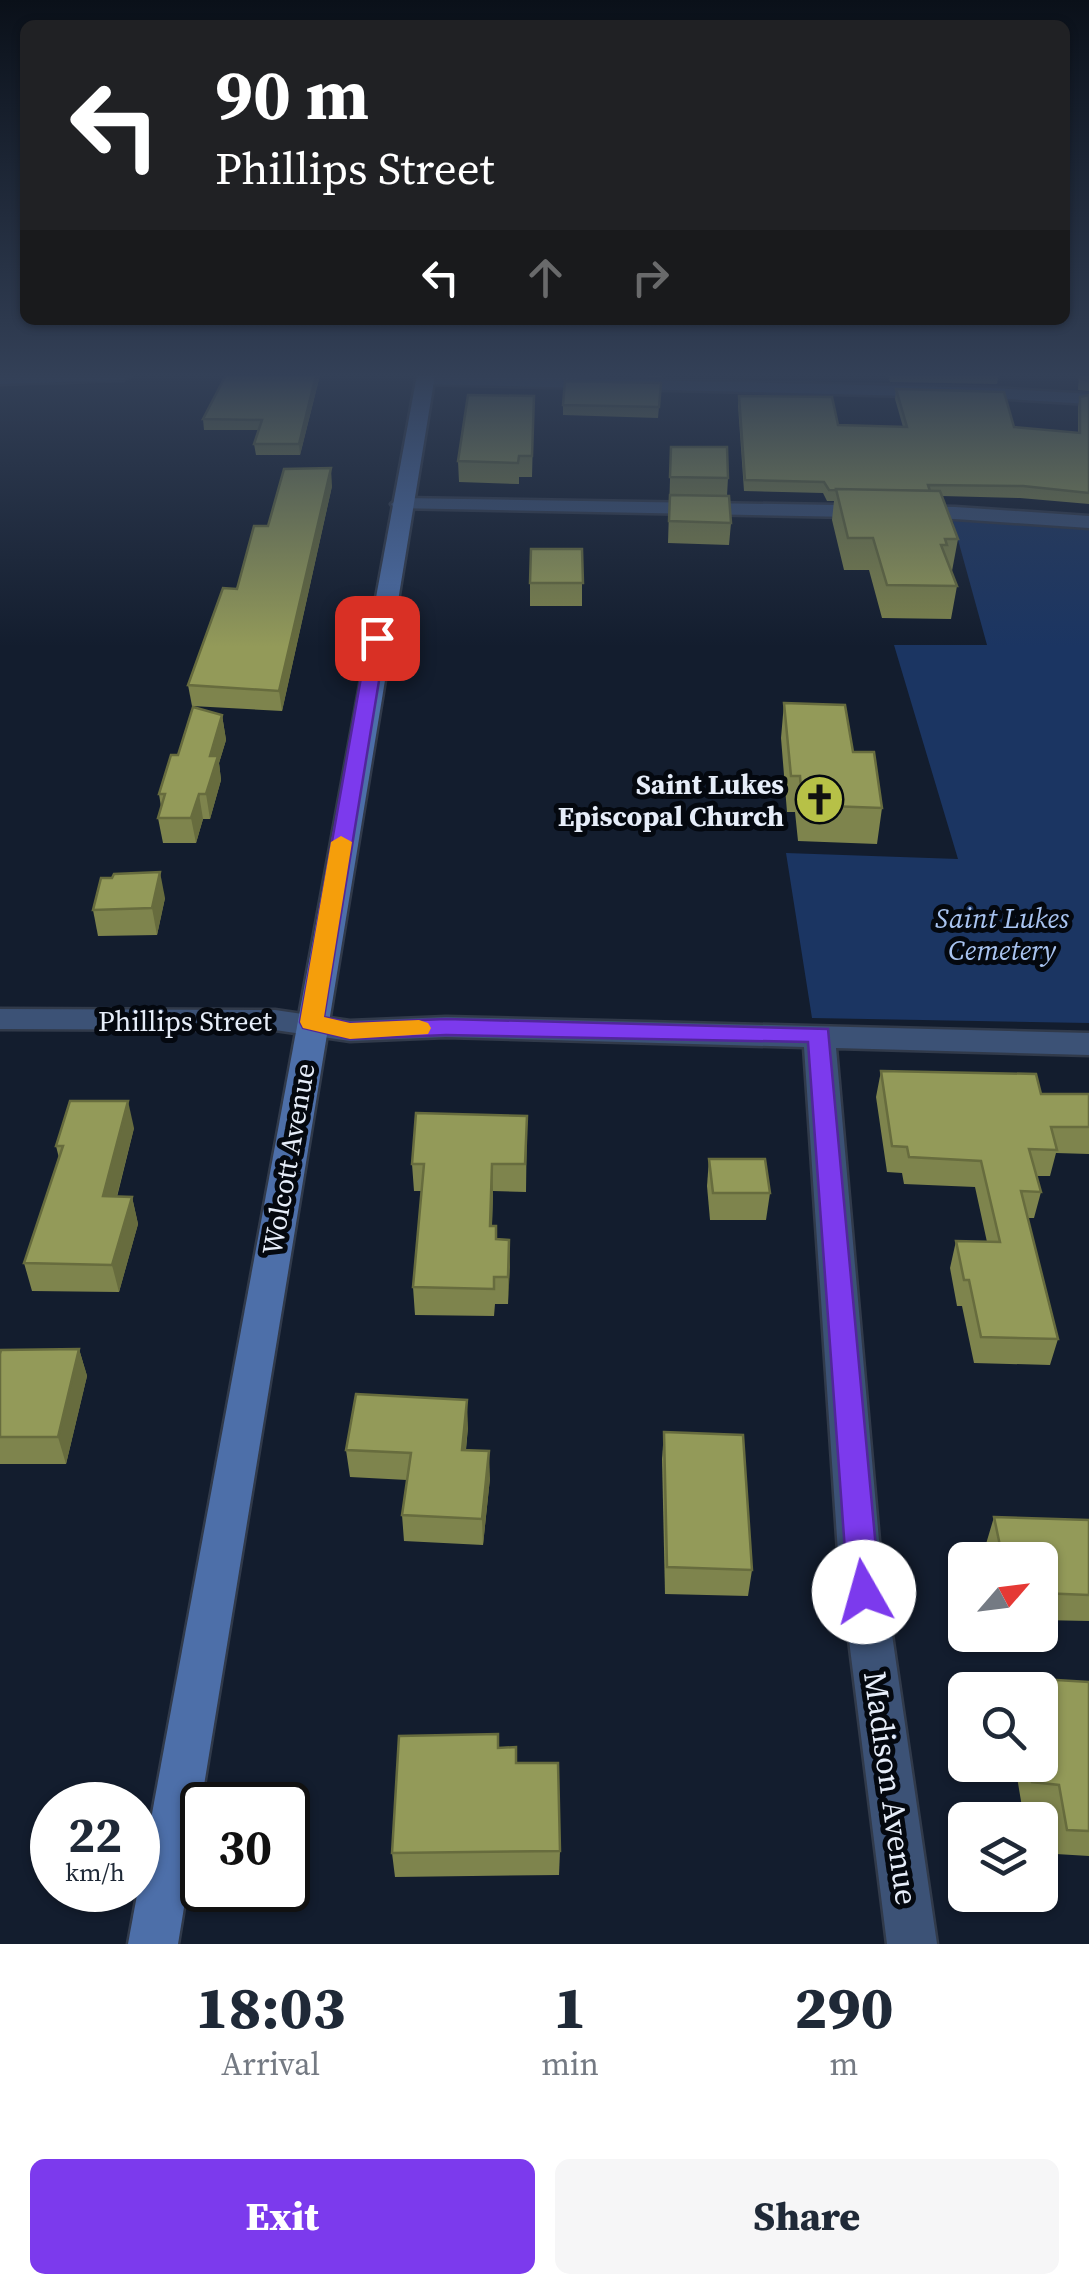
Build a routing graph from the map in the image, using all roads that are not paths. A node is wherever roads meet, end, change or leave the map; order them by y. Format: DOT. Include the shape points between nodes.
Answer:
graph roads {
  1 [pos="408,466"];
  2 [pos="400,504"];
  3 [pos="1089,522"];
  4 [pos="0,1020"];
  5 [pos="312,1022"];
  6 [pos="819,1034"];
  7 [pos="1089,1044"];
  8 [pos="154,1944"];
  9 [pos="912,1944"];
  1 -- 2 [label="main road, Wolcott Avenue"];
  2 -- 3 [label="street" via="956,513"];
  2 -- 5 [label="main road, Wolcott Avenue"];
  4 -- 5 [label="street, Phillips Street"];
  5 -- 6 [label="street, Phillips Street" via="350,1031"];
  5 -- 8 [label="main road, Wolcott Avenue"];
  6 -- 7 [label="street, Phillips Street"];
  6 -- 9 [label="street, Madison Avenue" via="858,1552"];
}
